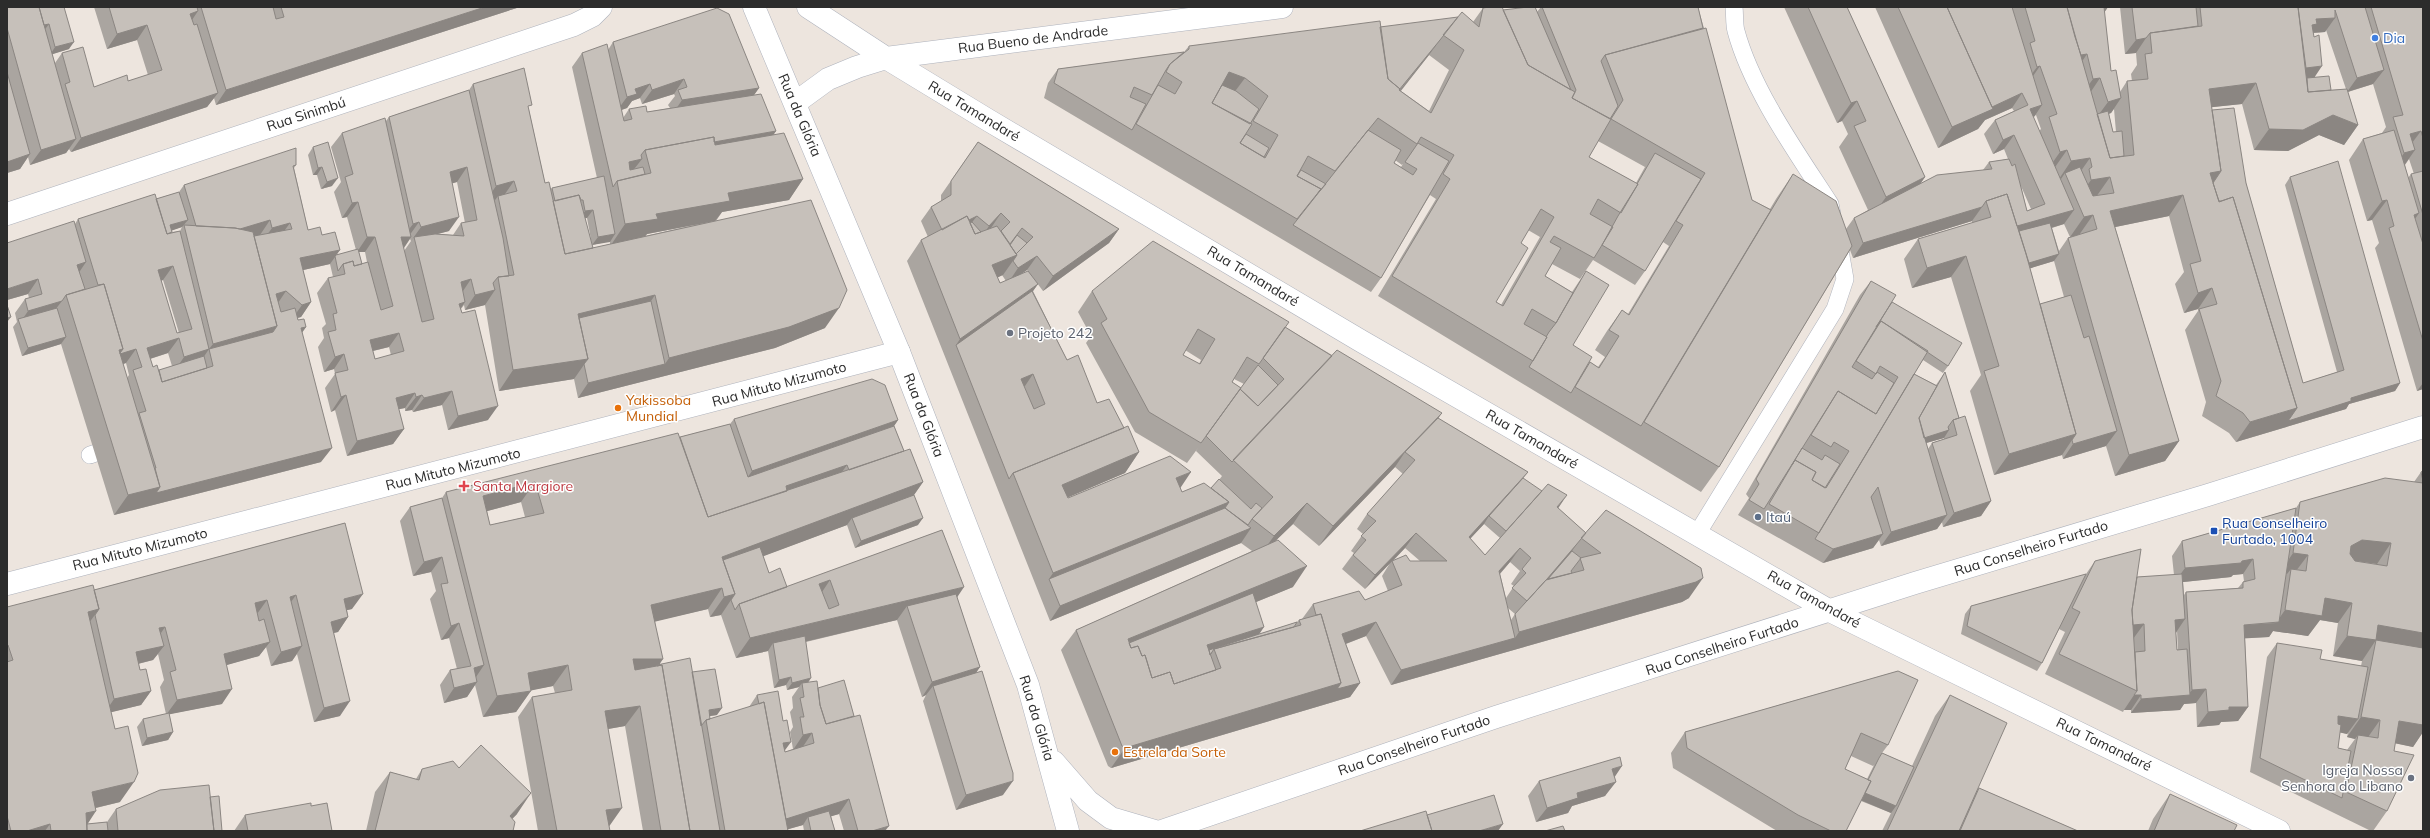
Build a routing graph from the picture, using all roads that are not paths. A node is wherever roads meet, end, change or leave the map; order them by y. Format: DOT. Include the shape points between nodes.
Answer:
graph roads {
  1 [pos="601,7"];
  2 [pos="754,7"];
  3 [pos="808,7"];
  4 [pos="1282,7"];
  5 [pos="1734,7"];
  6 [pos="886,58"];
  7 [pos="795,103"];
  8 [pos="7,214"];
  9 [pos="899,352"];
  10 [pos="2423,427"];
  11 [pos="133,441"];
  12 [pos="90,455"];
  13 [pos="1696,534"];
  14 [pos="7,584"];
  15 [pos="1830,611"];
  16 [pos="1048,755"];
  17 [pos="1068,831"];
  18 [pos="1155,831"];
  19 [pos="1162,831"];
  20 [pos="2279,831"];
  1 -- 8 [label="street, Rua Sinimbú" via="592,16 574,25"];
  2 -- 7 [label="street, Rua da Glória"];
  3 -- 6 [label="street, Rua Tamandaré"];
  4 -- 6 [label="street, Rua Bueno de Andrade"];
  5 -- 13 [label="lane" via="1735,30 1752,72 1781,128 1830,204 1843,257 1845,279 1835,310"];
  6 -- 7 [label="street, Rua Bueno de Andrade" via="828,79"];
  6 -- 13 [label="street, Rua Tamandaré" via="1361,341"];
  7 -- 9 [label="street, Rua da Glória"];
  9 -- 14 [label="street, Rua Mituto Mizumoto"];
  9 -- 16 [label="street, Rua da Glória" via="1028,685"];
  10 -- 15 [label="street, Rua Conselheiro Furtado"];
  11 -- 12 [label="lane"];
  13 -- 15 [label="street, Rua Tamandaré"];
  15 -- 19 [label="street, Rua Conselheiro Furtado" via="1496,717"];
  15 -- 20 [label="street, Rua Tamandaré"];
  16 -- 17 [label="street, Rua da Glória"];
  16 -- 18 [label="street" via="1088,801 1111,818"];
}
